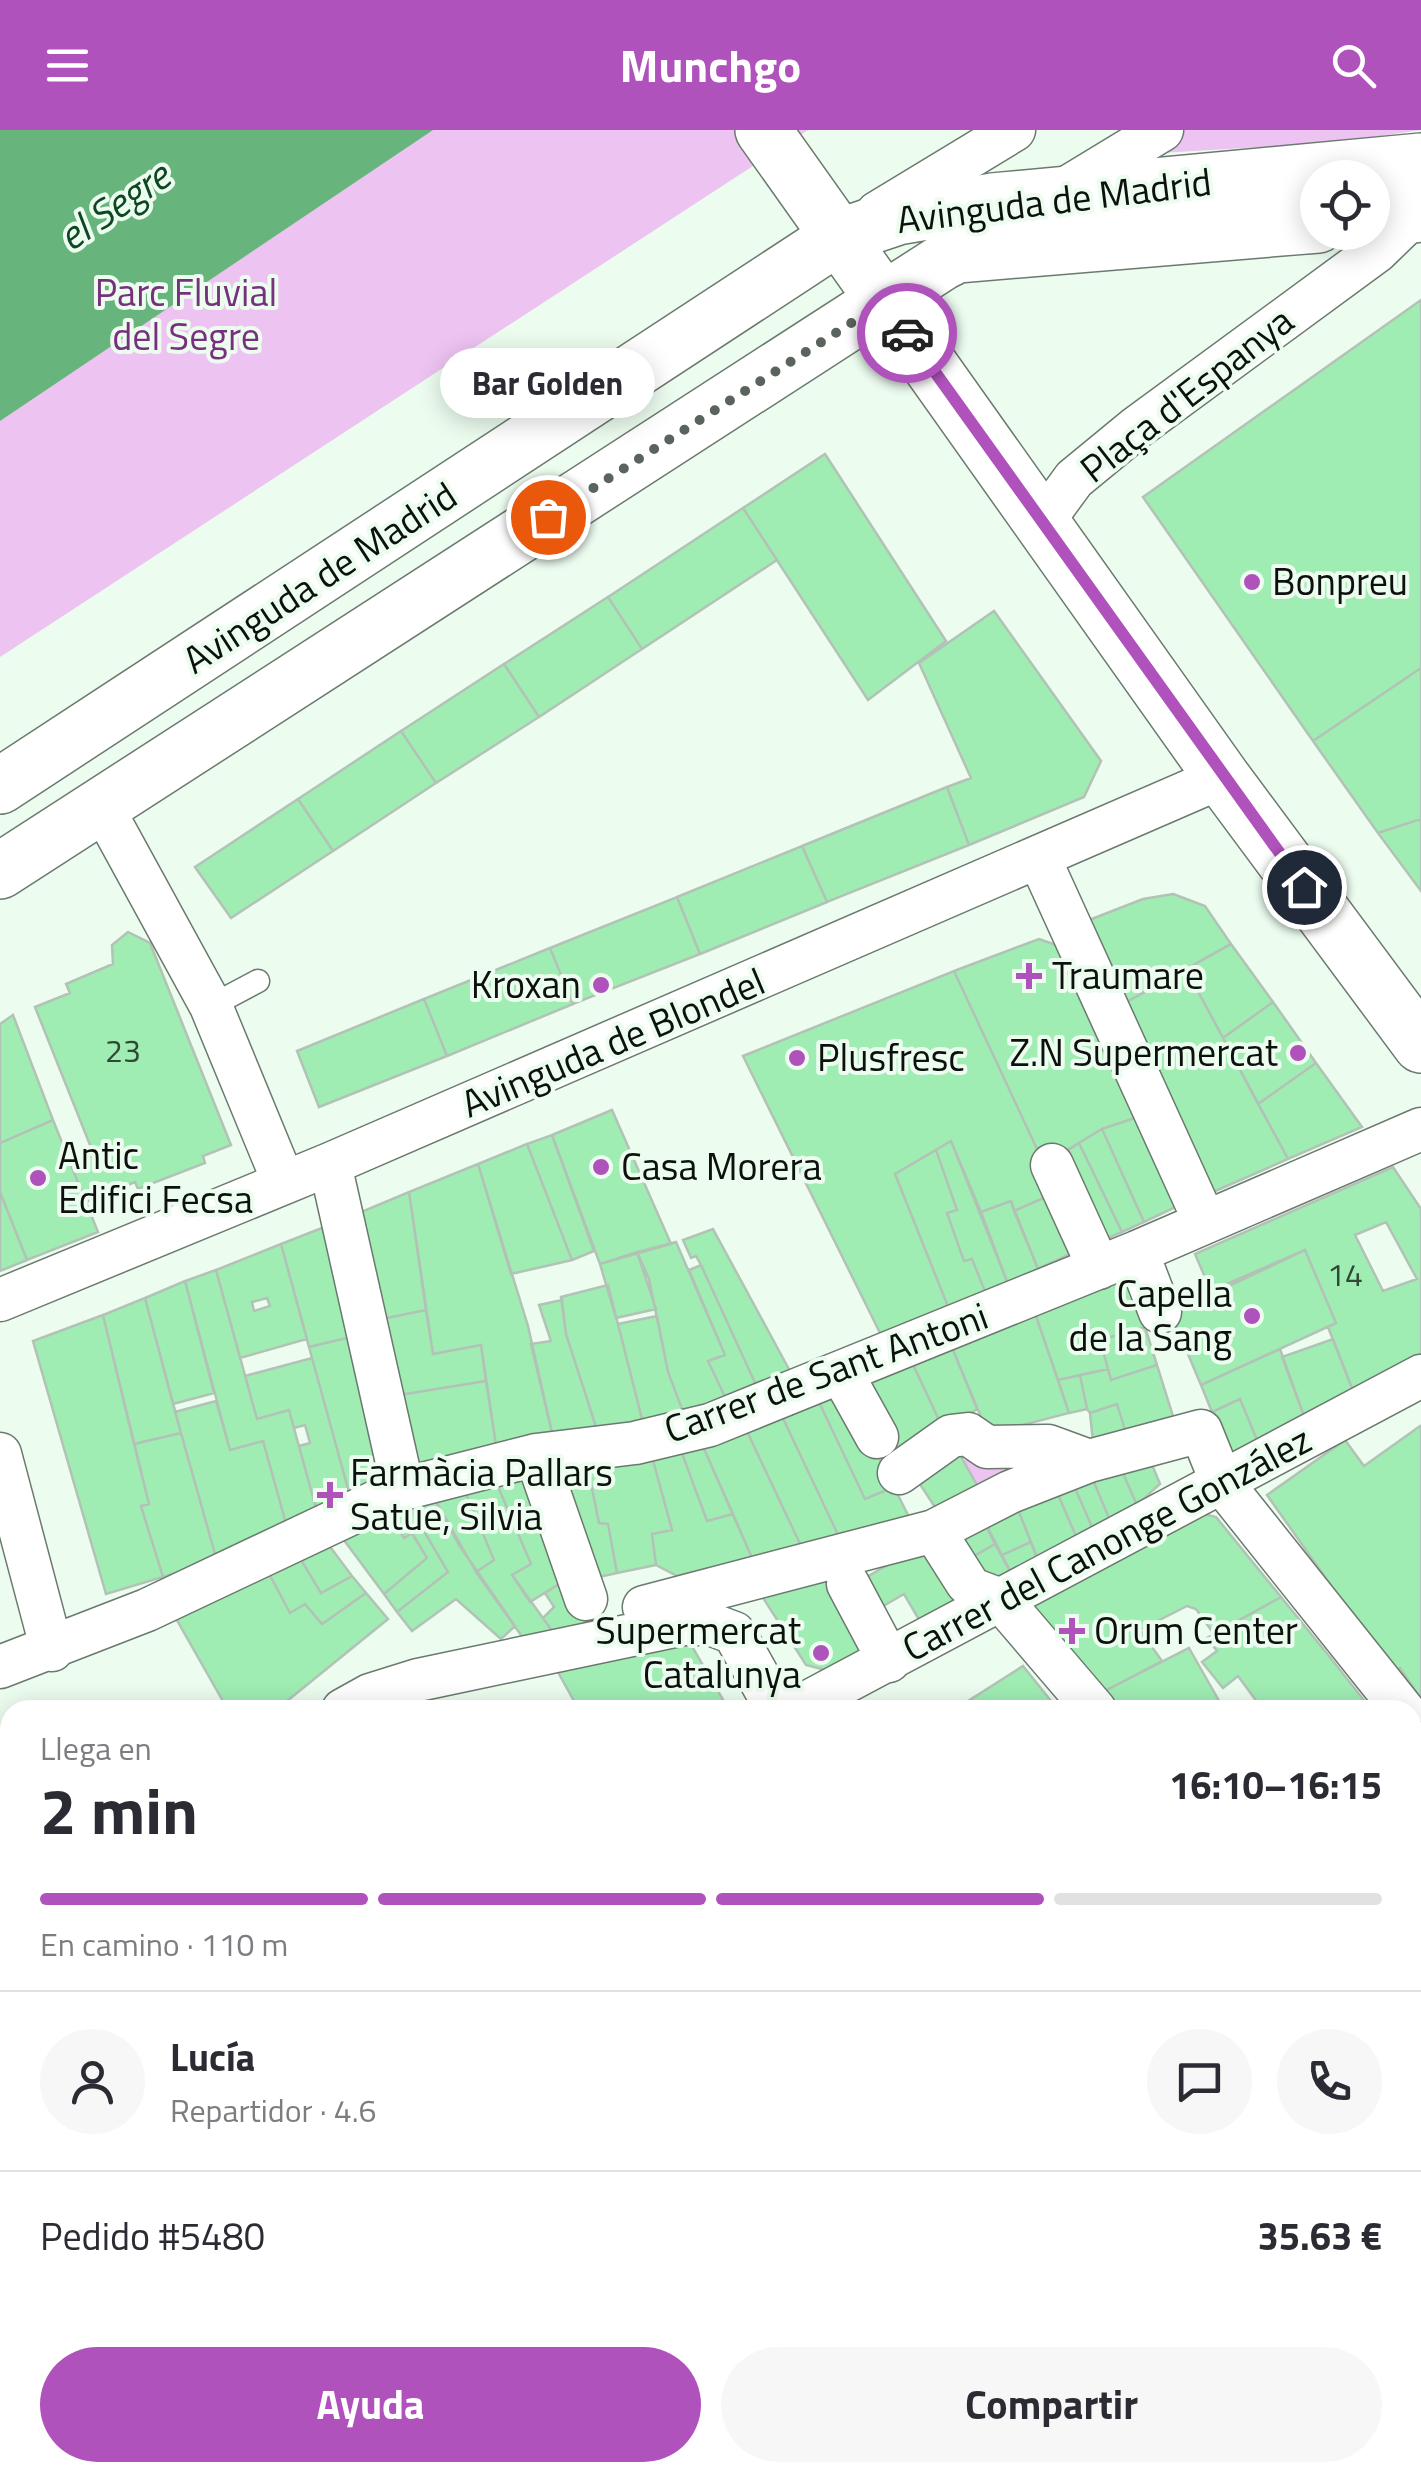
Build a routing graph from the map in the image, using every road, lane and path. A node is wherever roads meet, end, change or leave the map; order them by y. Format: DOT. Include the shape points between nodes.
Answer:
graph roads {
  1 [pos="1014,130"];
  2 [pos="1162,130"];
  3 [pos="774,145"];
  4 [pos="1421,161"];
  5 [pos="1057,193"];
  6 [pos="1402,217"];
  7 [pos="1300,226"];
  8 [pos="838,237"];
  9 [pos="884,302"];
  10 [pos="1041,524"];
  11 [pos="60,746"];
  12 [pos="1222,777"];
  13 [pos="0,786"];
  14 [pos="100,806"];
  15 [pos="1040,860"];
  16 [pos="0,871"];
  17 [pos="258,981"];
  18 [pos="211,1006"];
  19 [pos="1421,1045"];
  20 [pos="1421,1130"];
  21 [pos="330,1164"];
  22 [pos="1052,1165"];
  23 [pos="284,1183"];
  24 [pos="1204,1220"];
  25 [pos="1118,1260"];
  26 [pos="0,1300"];
  27 [pos="1160,1312"];
  28 [pos="842,1374"];
  29 [pos="1421,1376"];
  30 [pos="0,1454"];
  31 [pos="536,1456"];
  32 [pos="1089,1461"];
  33 [pos="904,1482"];
  34 [pos="1222,1484"];
  35 [pos="403,1489"];
  36 [pos="842,1571"];
  37 [pos="980,1591"];
  38 [pos="667,1610"];
  39 [pos="52,1650"];
  40 [pos="889,1661"];
  41 [pos="0,1667"];
  42 [pos="368,1700"];
  43 [pos="772,1700"];
  44 [pos="812,1700"];
  45 [pos="1084,1700"];
  46 [pos="1395,1700"];
  1 -- 8 [label="street"];
  2 -- 5 [label="street"];
  3 -- 8 [label="main road"];
  4 -- 5 [label="main road, Avinguda de Madrid"];
  5 -- 8 [label="main road, Avinguda de Madrid" via="898,217"];
  6 -- 10 [label="street, Plaça d'Espanya" via="1378,251 1089,466"];
  7 -- 9 [label="main road, Avinguda de Madrid" via="958,255"];
  8 -- 9 [label="main road"];
  8 -- 11 [label="main road, Avinguda de Madrid"];
  9 -- 10 [label="main road"];
  9 -- 14 [label="main road, Avinguda de Madrid"];
  10 -- 12 [label="main road"];
  11 -- 13 [label="main road, Avinguda de Madrid"];
  11 -- 14 [label="main road"];
  12 -- 15 [label="street, Avinguda de Blondel"];
  12 -- 19 [label="main road"];
  14 -- 16 [label="main road, Avinguda de Madrid"];
  14 -- 18 [label="street"];
  15 -- 21 [label="street, Avinguda de Blondel"];
  15 -- 24 [label="street"];
  17 -- 18 [label="lane"];
  18 -- 23 [label="street"];
  20 -- 24 [label="street, Carrer de Sant Antoni"];
  21 -- 23 [label="street, Avinguda de Blondel"];
  21 -- 35 [label="street"];
  22 -- 25 [label="street"];
  23 -- 26 [label="street, Avinguda de Blondel"];
  24 -- 25 [label="street, Carrer de Sant Antoni"];
  25 -- 27 [label="street"];
  25 -- 28 [label="street, Carrer de Sant Antoni"];
  28 -- 31 [label="street, Carrer de Sant Antoni" via="710,1425"];
  28 -- 33 [label="street"];
  29 -- 34 [label="street, Carrer del Canonge González"];
  30 -- 39 [label="street"];
  31 -- 35 [label="street, Carrer de Sant Antoni"];
  31 -- 38 [label="street" via="585,1596 645,1584"];
  32 -- 33 [label="street" via="1010,1492"];
  32 -- 33 [label="street" via="1048,1446 987,1446 968,1434 951,1436"];
  32 -- 34 [label="street" via="1201,1431"];
  33 -- 36 [label="street"];
  33 -- 37 [label="street"];
  34 -- 37 [label="street, Carrer del Canonge González"];
  34 -- 46 [label="street"];
  35 -- 39 [label="street, Carrer de Sant Antoni"];
  36 -- 38 [label="street"];
  36 -- 40 [label="street"];
  37 -- 40 [label="street, Carrer del Canonge González"];
  37 -- 45 [label="street"];
  38 -- 42 [label="street"];
  38 -- 43 [label="street" via="734,1633"];
  39 -- 41 [label="street, Carrer de Sant Antoni"];
  40 -- 44 [label="street, Carrer del Canonge González"];
}
